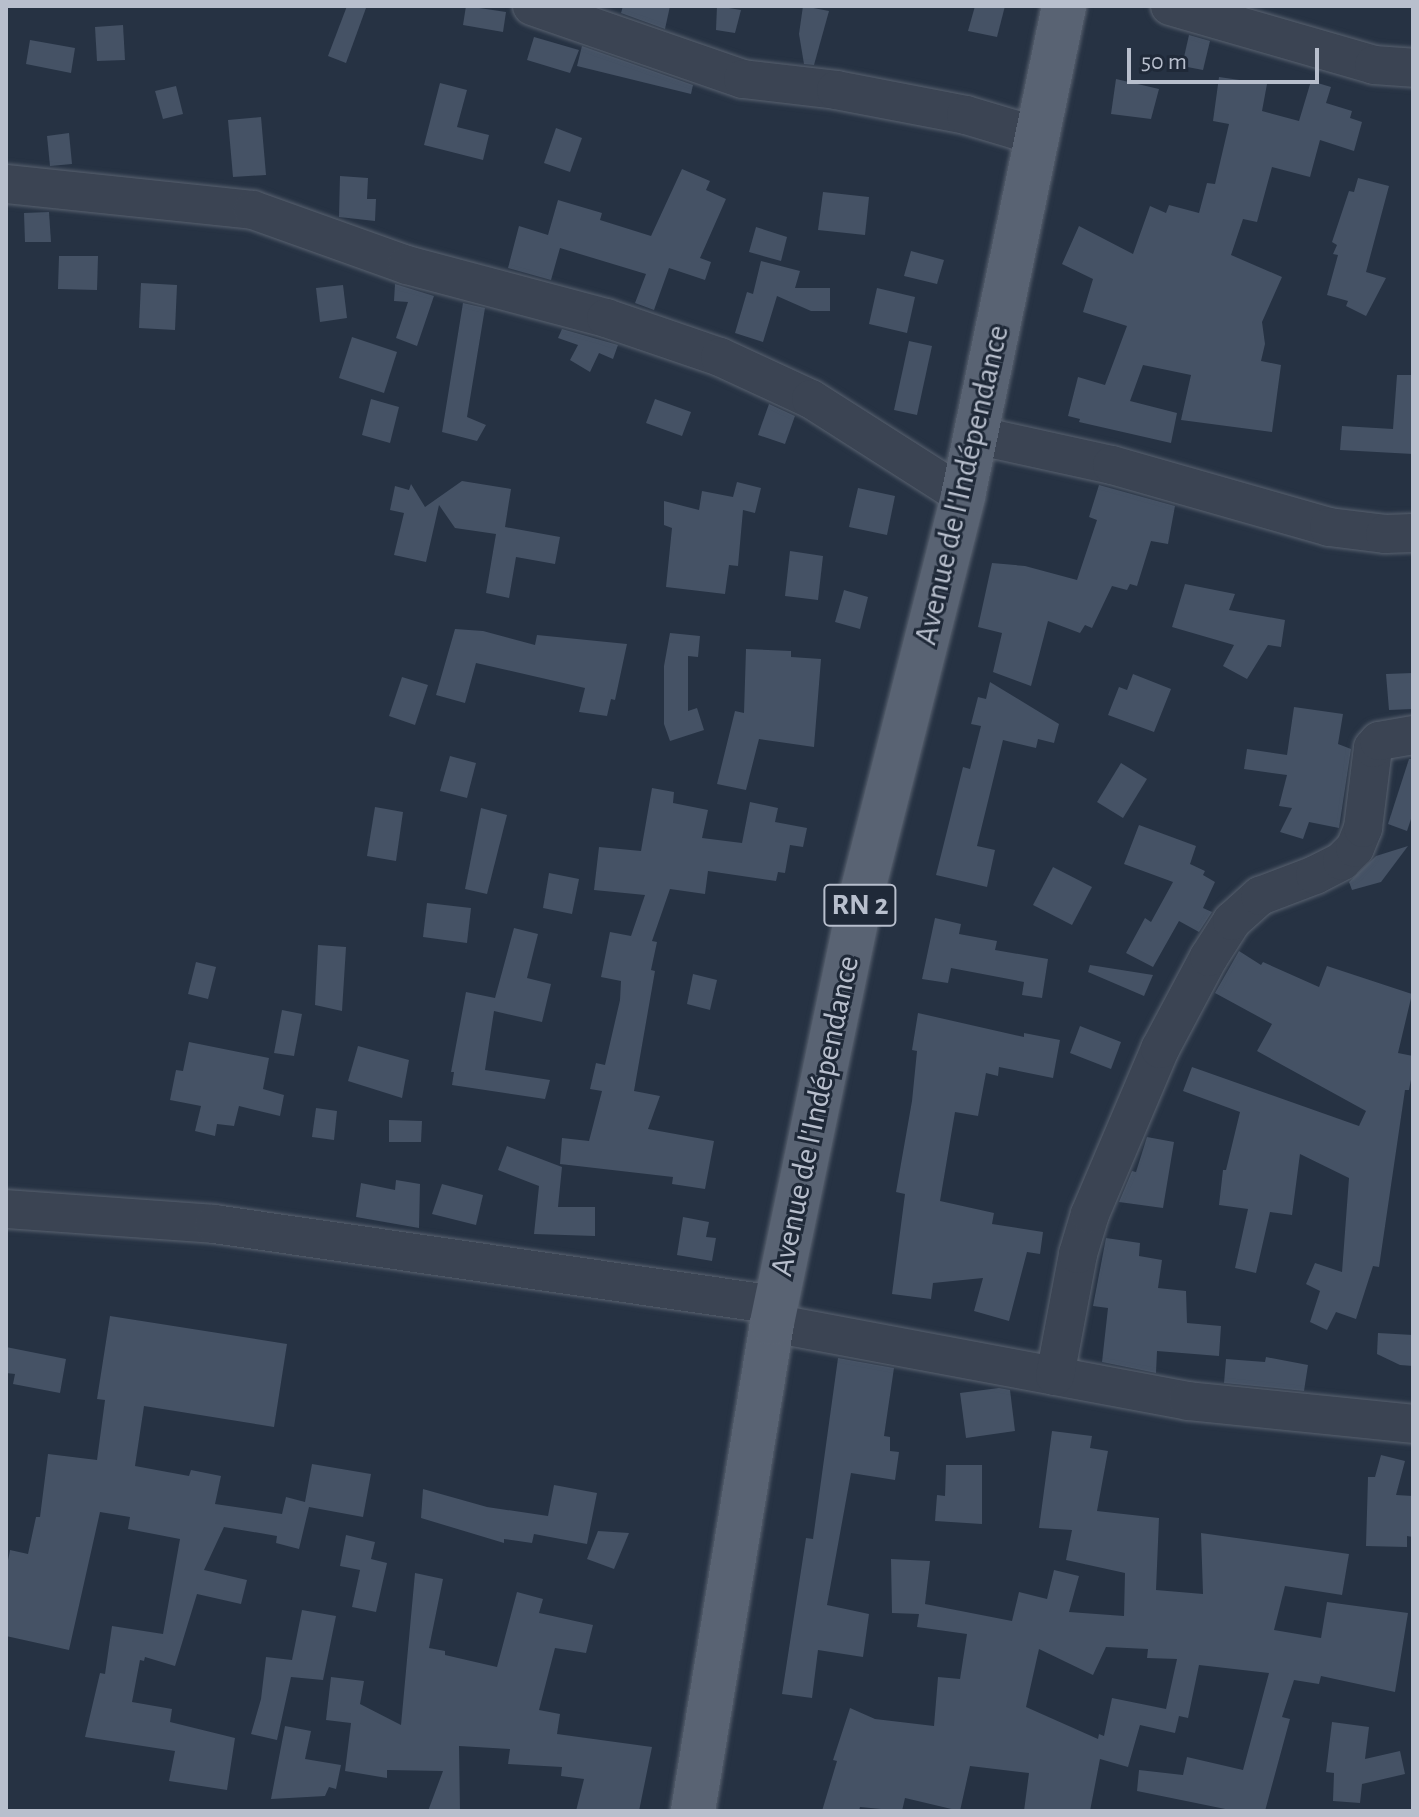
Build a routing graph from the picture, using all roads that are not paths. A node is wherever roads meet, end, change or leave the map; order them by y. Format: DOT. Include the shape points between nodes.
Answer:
graph roads {
  1 [pos="532,6"];
  2 [pos="1064,6"];
  3 [pos="1170,6"];
  4 [pos="1413,68"];
  5 [pos="1040,137"];
  6 [pos="6,184"];
  7 [pos="975,435"];
  8 [pos="963,496"];
  9 [pos="1413,533"];
  10 [pos="1413,735"];
  11 [pos="6,1209"];
  12 [pos="774,1314"];
  13 [pos="1055,1376"];
  14 [pos="1413,1424"];
  15 [pos="693,1811"];
  1 -- 5 [label="street" via="743,79 966,115"];
  2 -- 5 [label="main road, Avenue de l'Indépendance / RN 2"];
  3 -- 4 [label="street" via="1374,65"];
  5 -- 7 [label="main road, Avenue de l'Indépendance / RN 2"];
  6 -- 8 [label="street" via="253,210 407,265 606,318 720,357 811,399"];
  7 -- 8 [label="main road, Avenue de l'Indépendance / RN 2"];
  7 -- 9 [label="street" via="1112,465 1329,527"];
  8 -- 12 [label="main road, Avenue de l'Indépendance / RN 2" via="862,893"];
  10 -- 13 [label="street" via="1379,741 1373,748 1363,828 1355,848 1315,875 1260,896 1232,921 1209,957 1160,1049 1090,1214"];
  11 -- 12 [label="street" via="214,1224"];
  12 -- 13 [label="street"];
  12 -- 15 [label="main road, Avenue de l'Indépendance / RN 2"];
  13 -- 14 [label="street" via="1188,1401"];
}
